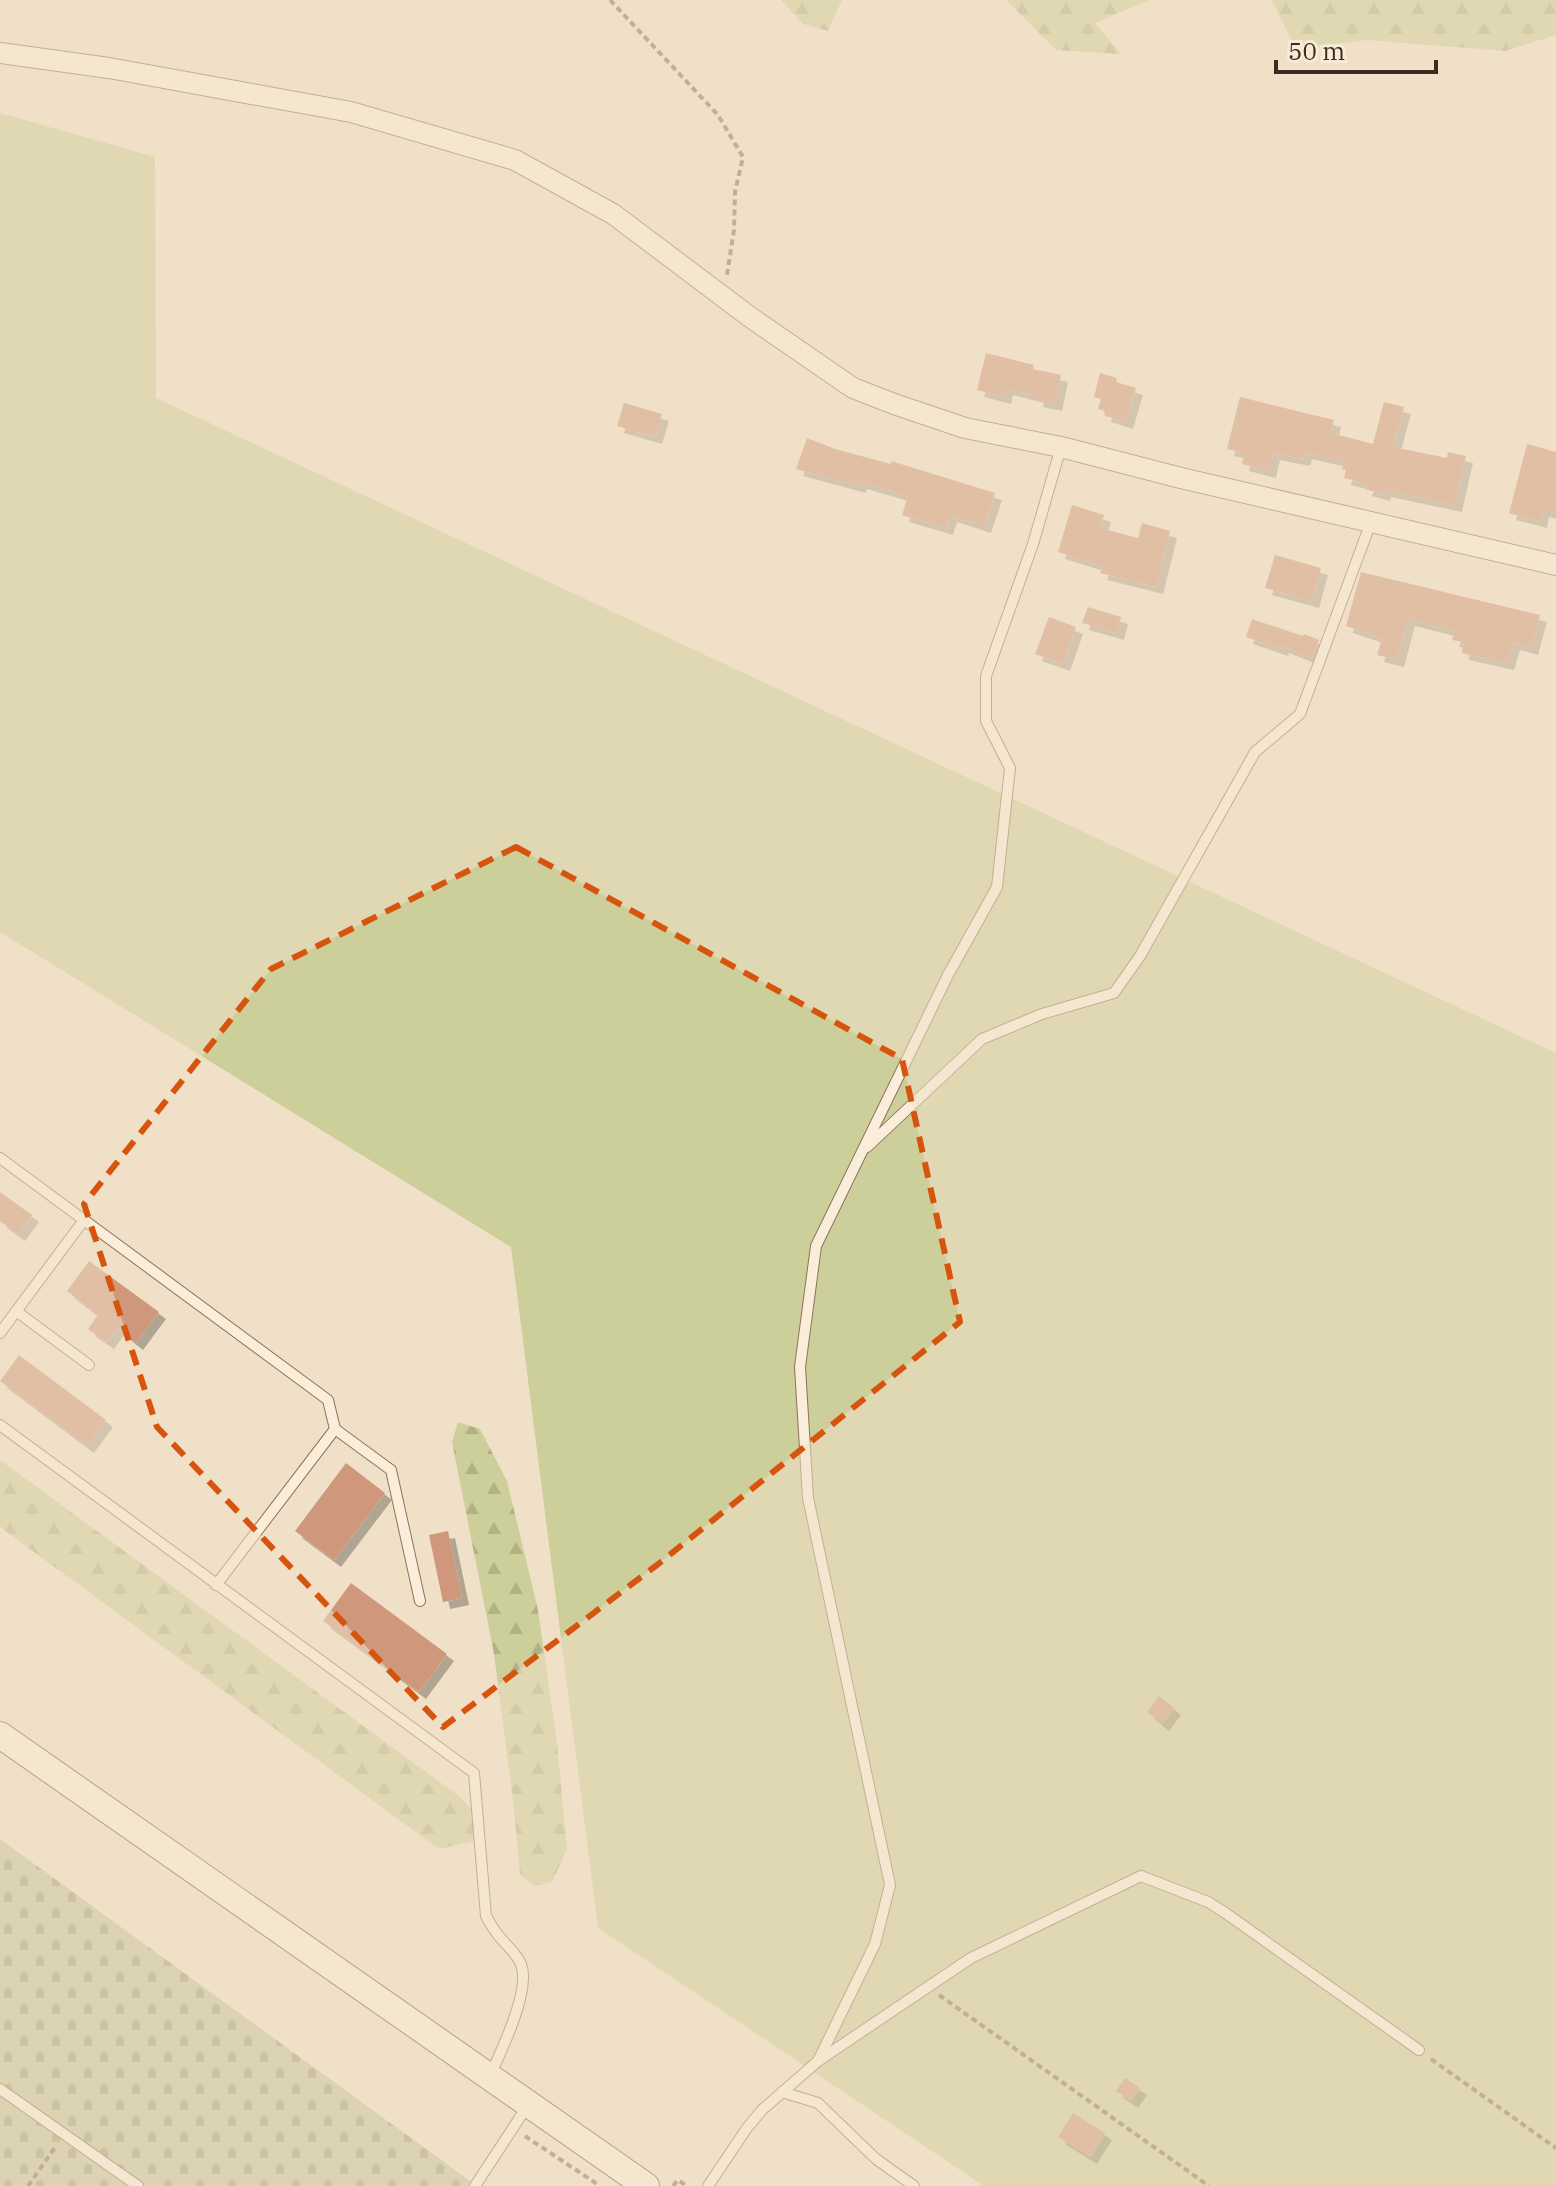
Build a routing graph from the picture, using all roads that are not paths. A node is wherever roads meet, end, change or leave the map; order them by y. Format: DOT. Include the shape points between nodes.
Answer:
graph roads {
  1 [pos="0,53"];
  2 [pos="1061,447"];
  3 [pos="1371,522"];
  4 [pos="1556,565"];
  5 [pos="862,1151"];
  6 [pos="0,1158"];
  7 [pos="84,1220"];
  8 [pos="16,1311"];
  9 [pos="0,1333"];
  10 [pos="89,1365"];
  11 [pos="0,1425"];
  12 [pos="335,1429"];
  13 [pos="216,1585"];
  14 [pos="420,1601"];
  15 [pos="0,1735"];
  16 [pos="1419,2050"];
  17 [pos="818,2061"];
  18 [pos="489,2078"];
  19 [pos="0,2089"];
  20 [pos="782,2092"];
  21 [pos="528,2105"];
  22 [pos="138,2186"];
  23 [pos="475,2186"];
  24 [pos="646,2186"];
  25 [pos="708,2186"];
  26 [pos="914,2186"];
  1 -- 2 [label="street" via="351,112 515,160 613,214 853,388 965,428"];
  2 -- 3 [label="street"];
  2 -- 5 [label="lane" via="986,676 986,721 1010,768 997,887"];
  3 -- 4 [label="street"];
  3 -- 5 [label="lane" via="1300,714 1255,752 1114,993 982,1039"];
  5 -- 17 [label="lane" via="816,1246 800,1367 808,1498 890,1885 875,1944"];
  6 -- 7 [label="lane"];
  7 -- 8 [label="lane"];
  7 -- 12 [label="lane" via="328,1400"];
  8 -- 9 [label="lane"];
  8 -- 10 [label="lane"];
  11 -- 13 [label="lane"];
  12 -- 13 [label="lane"];
  12 -- 14 [label="lane" via="391,1470"];
  13 -- 18 [label="lane" via="474,1773 486,1916 524,1973 508,2034"];
  15 -- 18 [label="main road"];
  16 -- 17 [label="lane" via="1224,1912 1141,1876 971,1958"];
  17 -- 20 [label="lane"];
  18 -- 21 [label="main road"];
  19 -- 22 [label="lane"];
  20 -- 25 [label="lane" via="747,2128"];
  20 -- 26 [label="lane" via="818,2103 876,2159"];
  21 -- 23 [label="lane"];
  21 -- 24 [label="main road"];
}
